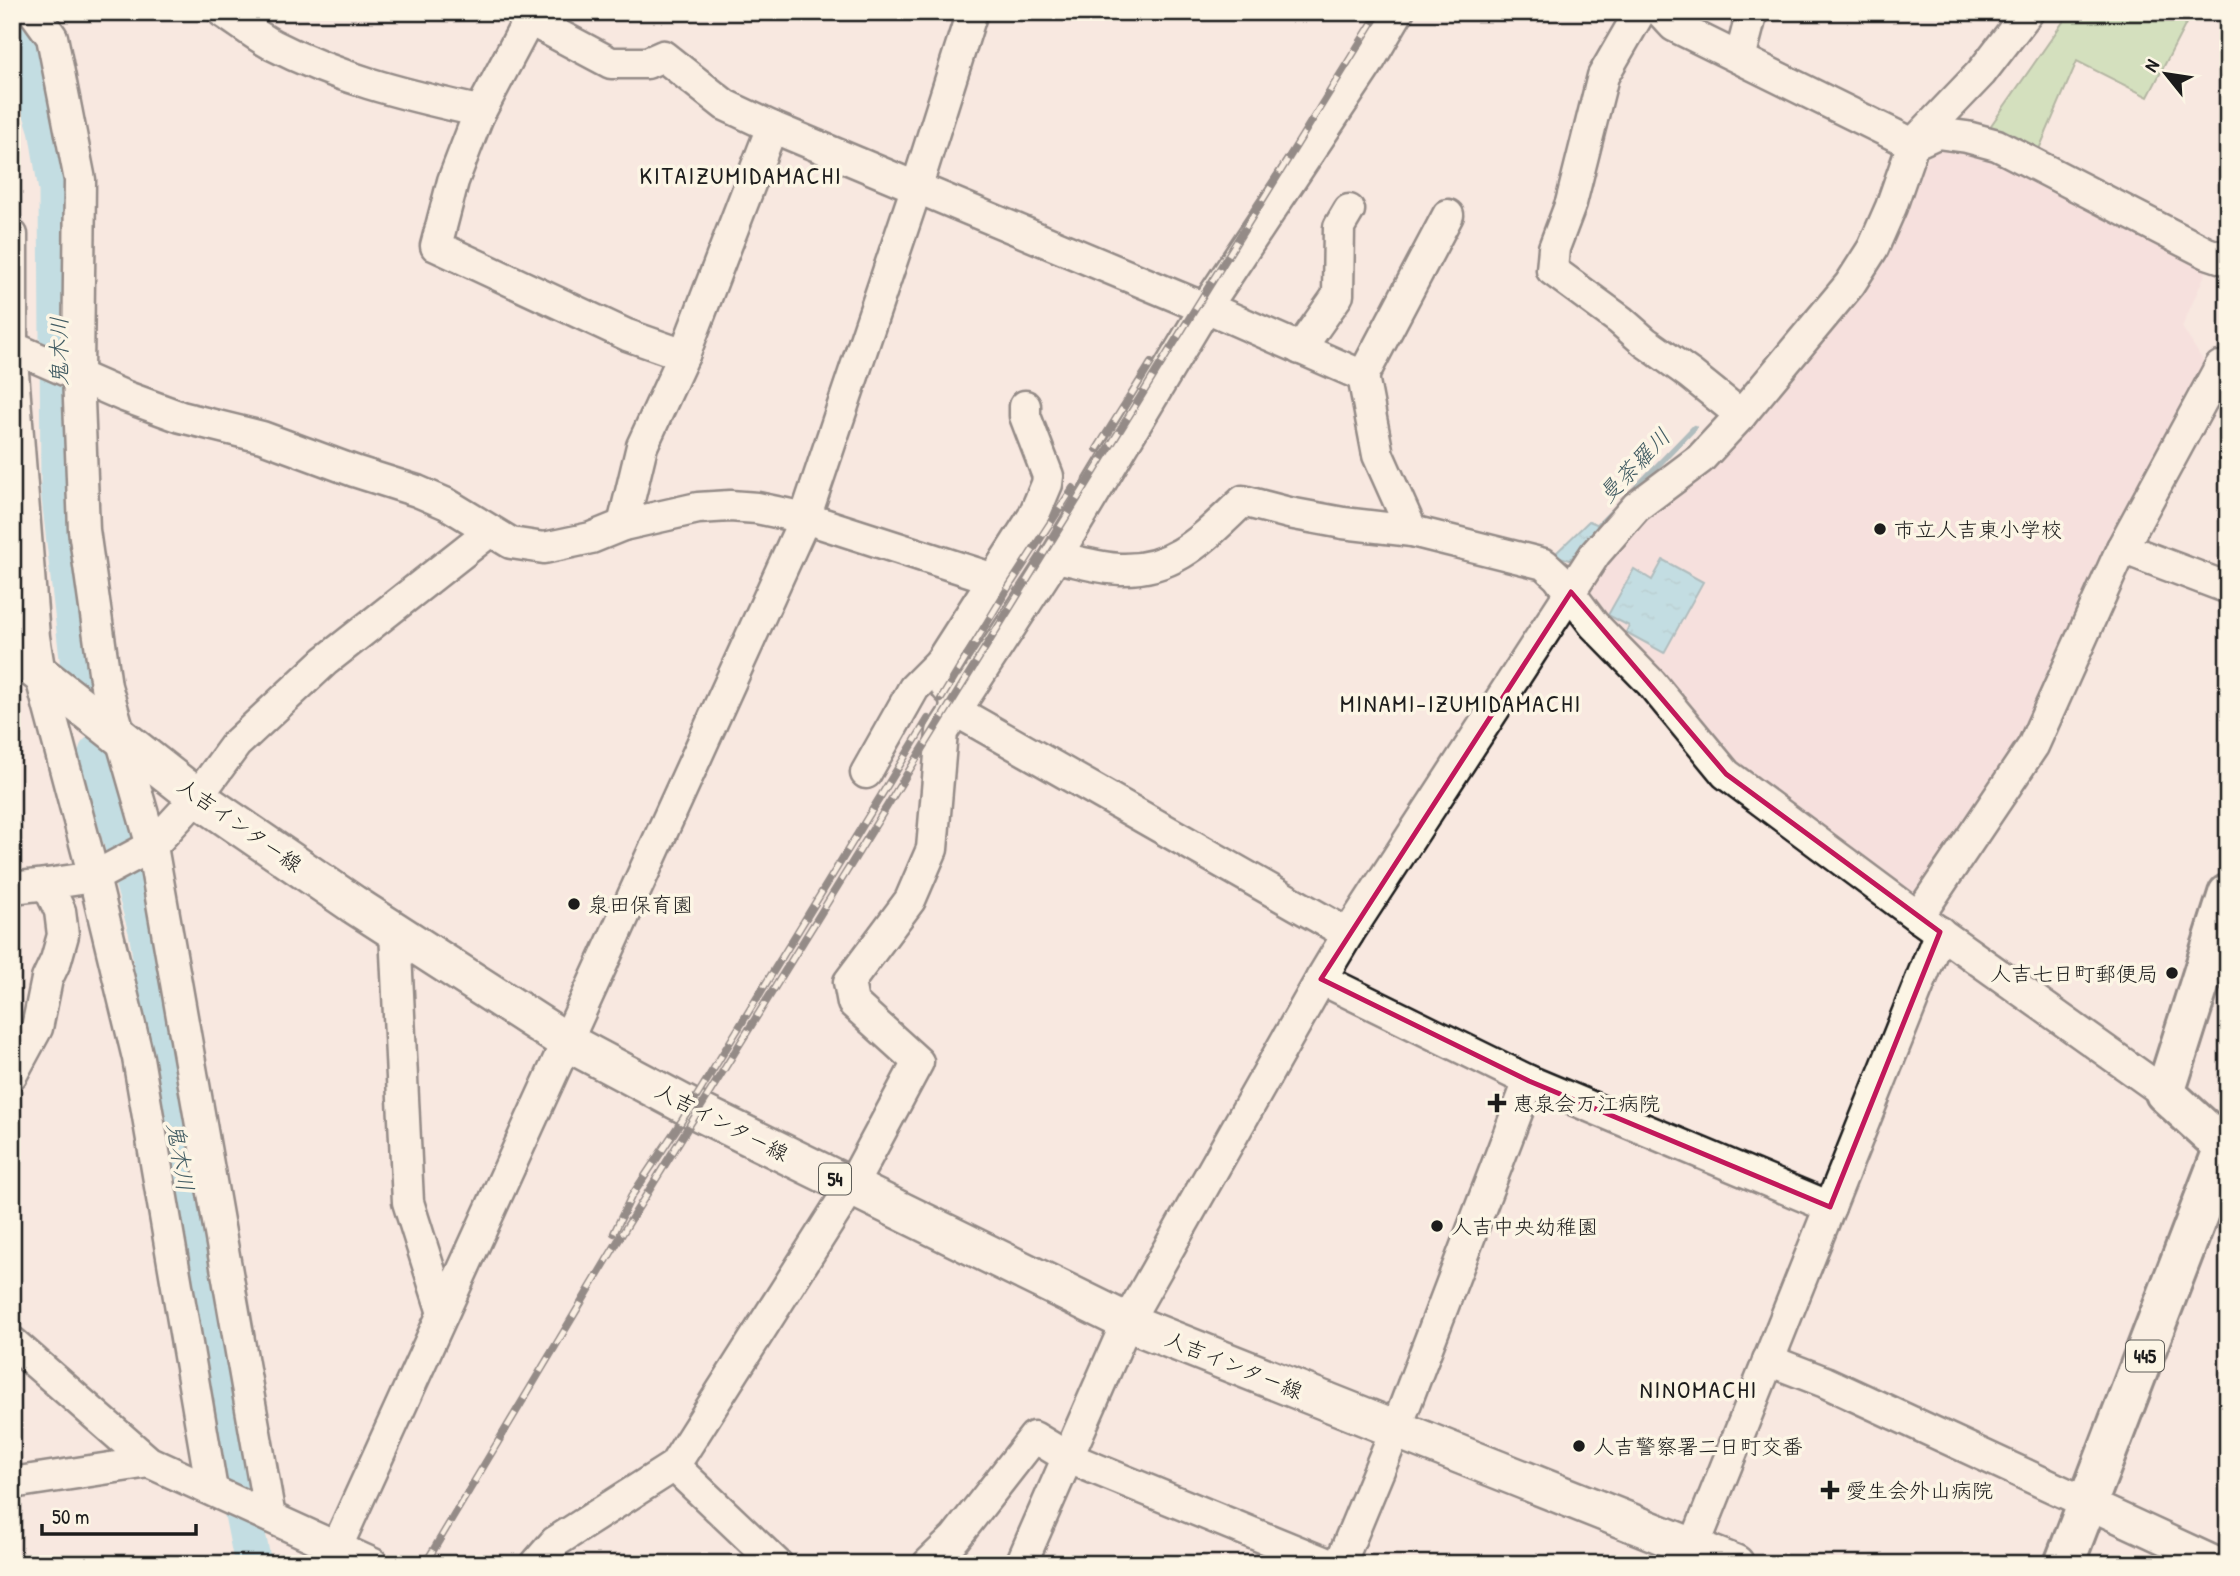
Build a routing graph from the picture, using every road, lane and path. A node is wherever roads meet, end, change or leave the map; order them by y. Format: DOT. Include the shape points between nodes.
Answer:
graph roads {
  1 [pos="34,12"];
  2 [pos="223,12"];
  3 [pos="972,12"];
  4 [pos="1398,12"];
  5 [pos="1640,12"];
  6 [pos="1661,12"];
  7 [pos="1752,12"];
  8 [pos="2028,12"];
  9 [pos="532,16"];
  10 [pos="1740,58"];
  11 [pos="478,116"];
  12 [pos="772,127"];
  13 [pos="1913,144"];
  14 [pos="916,189"];
  15 [pos="1349,210"];
  16 [pos="1448,215"];
  17 [pos="12,235"];
  18 [pos="2228,260"];
  19 [pos="1206,307"];
  20 [pos="14,348"];
  21 [pos="1300,349"];
  22 [pos="684,355"];
  23 [pos="2220,367"];
  24 [pos="72,372"];
  25 [pos="1363,376"];
  26 [pos="1025,406"];
  27 [pos="1741,415"];
  28 [pos="806,518"];
  29 [pos="623,525"];
  30 [pos="490,531"];
  31 [pos="1412,531"];
  32 [pos="2122,548"];
  33 [pos="1056,557"];
  34 [pos="994,579"];
  35 [pos="2228,589"];
  36 [pos="1571,592"];
  37 [pos="12,652"];
  38 [pos="940,662"];
  39 [pos="40,674"];
  40 [pos="956,711"];
  41 [pos="120,738"];
  42 [pos="866,772"];
  43 [pos="197,797"];
  44 [pos="152,846"];
  45 [pos="94,877"];
  46 [pos="47,884"];
  47 [pos="12,888"];
  48 [pos="2228,894"];
  49 [pos="1929,924"];
  50 [pos="396,932"];
  51 [pos="1348,934"];
  52 [pos="1321,979"];
  53 [pos="568,1042"];
  54 [pos="12,1074"];
  55 [pos="1529,1081"];
  56 [pos="2165,1093"];
  57 [pos="2226,1148"];
  58 [pos="851,1187"];
  59 [pos="1830,1207"];
  60 [pos="443,1313"];
  61 [pos="1127,1322"];
  62 [pos="12,1342"];
  63 [pos="1768,1360"];
  64 [pos="1396,1429"];
  65 [pos="1069,1458"];
  66 [pos="149,1462"];
  67 [pos="674,1466"];
  68 [pos="12,1483"];
  69 [pos="212,1490"];
  70 [pos="2089,1503"];
  71 [pos="270,1517"];
  72 [pos="333,1555"];
  73 [pos="1690,1556"];
  74 [pos="373,1564"];
  75 [pos="536,1564"];
  76 [pos="777,1564"];
  77 [pos="928,1564"];
  78 [pos="1021,1564"];
  79 [pos="1328,1564"];
  80 [pos="1340,1564"];
  81 [pos="1735,1564"];
  82 [pos="2064,1564"];
  83 [pos="2219,1564"];
  1 -- 24 [label="street" via="52,37 80,180"];
  2 -- 11 [label="street" via="272,44 332,72 469,109"];
  3 -- 14 [label="street"];
  4 -- 19 [label="street"];
  5 -- 27 [label="street" via="1603,76 1571,203 1554,248 1552,270"];
  6 -- 10 [label="street" via="1674,26"];
  7 -- 10 [label="street"];
  8 -- 13 [label="street" via="1981,73"];
  9 -- 11 [label="street"];
  9 -- 12 [label="street" via="611,63 647,62 663,56 725,105"];
  10 -- 13 [label="street"];
  11 -- 22 [label="street" via="453,181 436,246 627,335"];
  12 -- 14 [label="street"];
  12 -- 22 [label="street"];
  13 -- 18 [label="street" via="1937,134 1997,145"];
  13 -- 27 [label="street" via="1873,248 1850,284"];
  14 -- 19 [label="street"];
  14 -- 28 [label="street"];
  15 -- 21 [label="street" via="1339,227 1338,295"];
  16 -- 25 [label="street"];
  17 -- 20 [label="street"];
  19 -- 21 [label="street"];
  19 -- 33 [label="street"];
  20 -- 24 [label="street"];
  20 -- 39 [label="street"];
  21 -- 25 [label="street"];
  22 -- 29 [label="street" via="642,446"];
  23 -- 32 [label="street"];
  24 -- 30 [label="street" via="181,417 262,436 417,491"];
  24 -- 41 [label="street" via="84,530 107,686"];
  25 -- 31 [label="street" via="1378,456"];
  26 -- 34 [label="street" via="1047,484 1033,517"];
  27 -- 36 [label="street" via="1700,459 1636,507 1595,554"];
  28 -- 29 [label="street" via="730,506 698,508"];
  28 -- 34 [label="street"];
  28 -- 53 [label="street"];
  29 -- 30 [label="street" via="592,538 544,548 511,543"];
  30 -- 43 [label="street" via="325,661 236,744"];
  31 -- 33 [label="street" via="1343,523 1243,501 1193,548 1161,564 1120,569"];
  31 -- 36 [label="street" via="1544,564"];
  32 -- 35 [label="street"];
  32 -- 49 [label="street" via="2033,746"];
  33 -- 40 [label="street"];
  34 -- 38 [label="street"];
  36 -- 49 [label="street" via="1594,625 1651,684 1726,774"];
  36 -- 51 [label="street"];
  37 -- 39 [label="main road, 人吉インター線 / 54"];
  38 -- 40 [label="street" via="947,688 955,696"];
  38 -- 42 [label="street" via="914,688"];
  39 -- 41 [label="main road, 人吉インター線 / 54"];
  39 -- 45 [label="street"];
  40 -- 51 [label="street"];
  40 -- 58 [label="street" via="942,732 932,849 909,900 849,982 853,1003 918,1062"];
  41 -- 43 [label="main road, 人吉インター線 / 54"];
  41 -- 44 [label="street"];
  43 -- 44 [label="street"];
  43 -- 50 [label="main road, 人吉インター線 / 54"];
  44 -- 45 [label="street"];
  44 -- 71 [label="street"];
  45 -- 46 [label="street"];
  45 -- 69 [label="street" via="138,1058"];
  46 -- 47 [label="street"];
  46 -- 54 [label="street" via="60,911 63,935 47,979 37,1028"];
  48 -- 56 [label="highway"];
  49 -- 56 [label="street"];
  49 -- 59 [label="street"];
  50 -- 53 [label="main road, 人吉インター線 / 54"];
  50 -- 60 [label="street" via="408,1202"];
  51 -- 52 [label="street"];
  52 -- 55 [label="street"];
  52 -- 61 [label="street"];
  53 -- 58 [label="main road, 人吉インター線 / 54"];
  53 -- 60 [label="street"];
  55 -- 59 [label="street"];
  55 -- 64 [label="street"];
  56 -- 57 [label="highway, 445"];
  57 -- 70 [label="highway, 445"];
  58 -- 61 [label="main road, 人吉インター線 / 54"];
  58 -- 67 [label="street"];
  59 -- 63 [label="street"];
  60 -- 72 [label="street"];
  61 -- 64 [label="main road, 人吉インター線 / 54"];
  61 -- 65 [label="street"];
  62 -- 66 [label="street"];
  63 -- 70 [label="street"];
  63 -- 73 [label="street"];
  64 -- 73 [label="main road, 人吉インター線 / 54"];
  64 -- 80 [label="street"];
  65 -- 77 [label="street" via="1034,1437 956,1538"];
  65 -- 78 [label="street"];
  65 -- 79 [label="street"];
  66 -- 68 [label="street"];
  66 -- 69 [label="street"];
  67 -- 75 [label="street" via="555,1542"];
  67 -- 76 [label="street"];
  69 -- 71 [label="street"];
  70 -- 82 [label="highway, 445"];
  70 -- 83 [label="street"];
  71 -- 72 [label="street"];
  72 -- 74 [label="street"];
  73 -- 81 [label="main road, 人吉インター線 / 54"];
}
